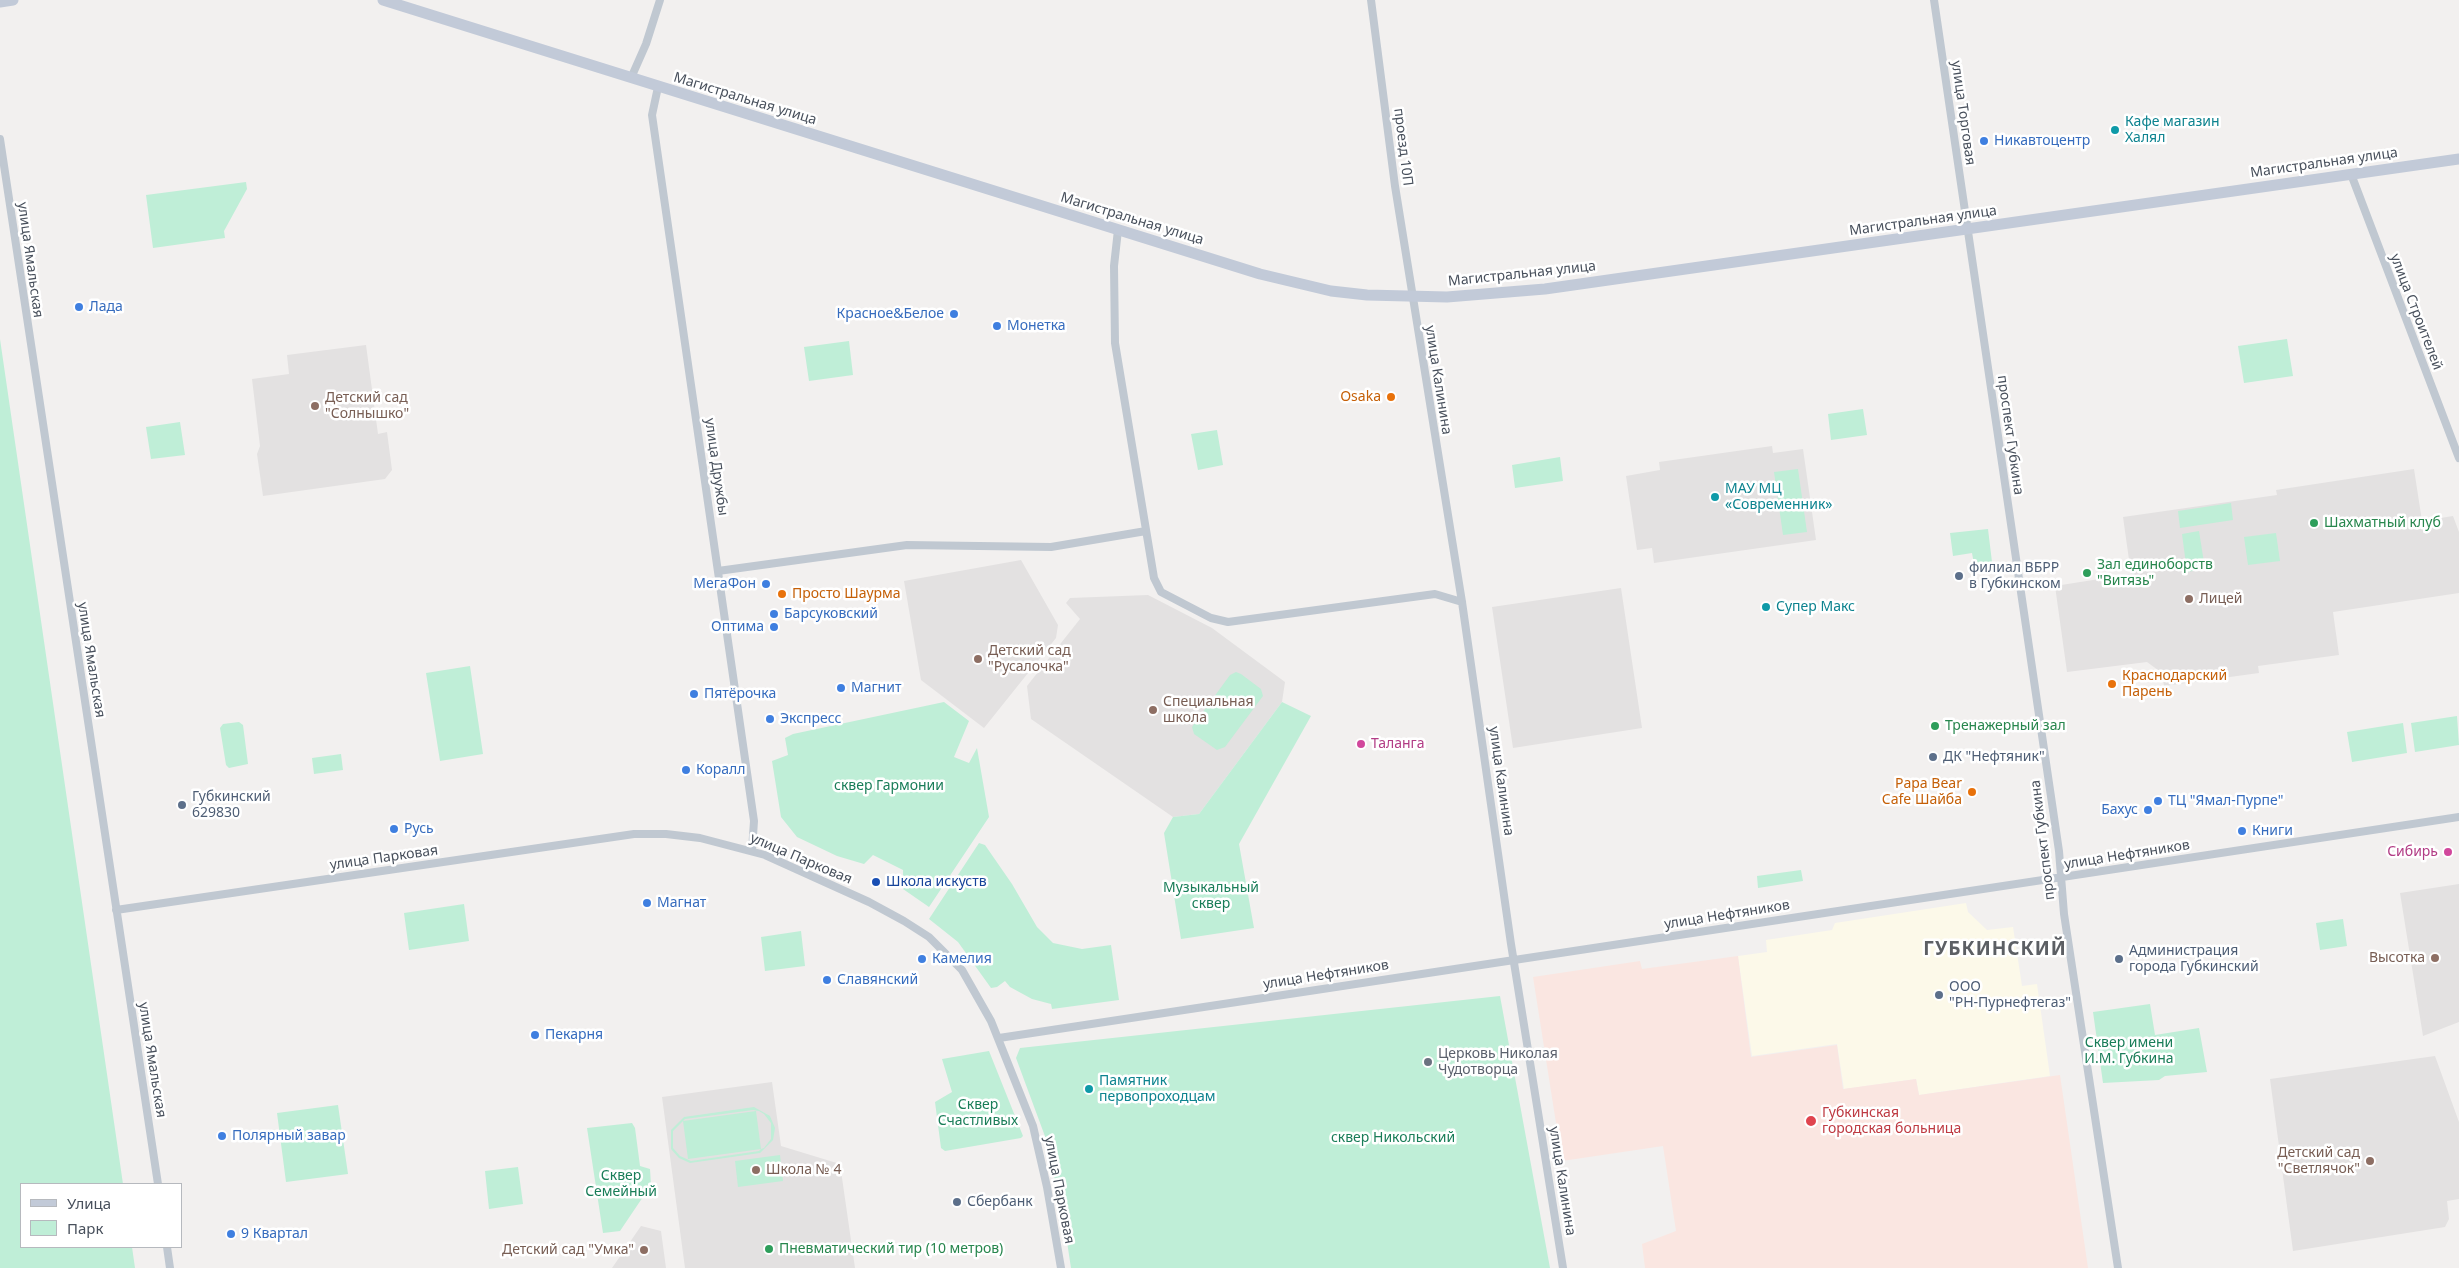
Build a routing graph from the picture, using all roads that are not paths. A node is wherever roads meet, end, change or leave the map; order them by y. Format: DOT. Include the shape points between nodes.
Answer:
graph roads {
  1 [pos="13,0"];
  2 [pos="383,0"];
  3 [pos="660,0"];
  4 [pos="1371,0"];
  5 [pos="1934,0"];
  6 [pos="0,2"];
  7 [pos="631,78"];
  8 [pos="658,87"];
  9 [pos="0,139"];
  10 [pos="2459,159"];
  11 [pos="2351,174"];
  12 [pos="1118,230"];
  13 [pos="1967,230"];
  14 [pos="1412,297"];
  15 [pos="2459,458"];
  16 [pos="1146,532"];
  17 [pos="718,571"];
  18 [pos="1462,602"];
  19 [pos="2459,818"];
  20 [pos="752,850"];
  21 [pos="2061,878"];
  22 [pos="116,910"];
  23 [pos="1513,959"];
  24 [pos="998,1038"];
  25 [pos="158,1183"];
  26 [pos="167,1248"];
  27 [pos="170,1268"];
  28 [pos="1060,1268"];
  29 [pos="1563,1268"];
  30 [pos="2118,1268"];
  1 -- 6 [label="main road"];
  2 -- 7 [label="main road, Магистральная улица"];
  3 -- 7 [label="street"];
  4 -- 14 [label="street, проезд 10П"];
  5 -- 13 [label="street, улица Торговая"];
  7 -- 8 [label="main road, Магистральная улица"];
  8 -- 12 [label="main road, Магистральная улица"];
  8 -- 17 [label="street, улица Дружбы" via="652,115"];
  9 -- 22 [label="street, улица Ямальская"];
  10 -- 11 [label="main road, Магистральная улица"];
  11 -- 13 [label="main road, Магистральная улица"];
  11 -- 15 [label="street, улица Строителей"];
  12 -- 14 [label="main road, Магистральная улица" via="1295,284 1331,291"];
  12 -- 16 [label="street" via="1113,331"];
  13 -- 14 [label="main road, Магистральная улица" via="1545,289 1476,296"];
  13 -- 21 [label="street, проспект Губкина"];
  14 -- 18 [label="street, улица Калинина"];
  16 -- 17 [label="street" via="1050,547 907,545"];
  16 -- 18 [label="street" via="1154,578 1161,592 1219,621 1238,622 1436,594"];
  17 -- 20 [label="street, улица Дружбы" via="754,821"];
  18 -- 23 [label="street, улица Калинина"];
  19 -- 21 [label="street, улица Нефтяников"];
  20 -- 22 [label="street, улица Парковая" via="682,835 634,834"];
  20 -- 24 [label="street, улица Парковая" via="869,902 929,937 952,958 970,982"];
  21 -- 23 [label="street, улица Нефтяников"];
  21 -- 30 [label="street, проспект Губкина"];
  22 -- 25 [label="street, улица Ямальская"];
  23 -- 24 [label="street, улица Нефтяников"];
  23 -- 29 [label="street, улица Калинина"];
  24 -- 28 [label="street, улица Парковая" via="1038,1142"];
  26 -- 27 [label="street"];
}
